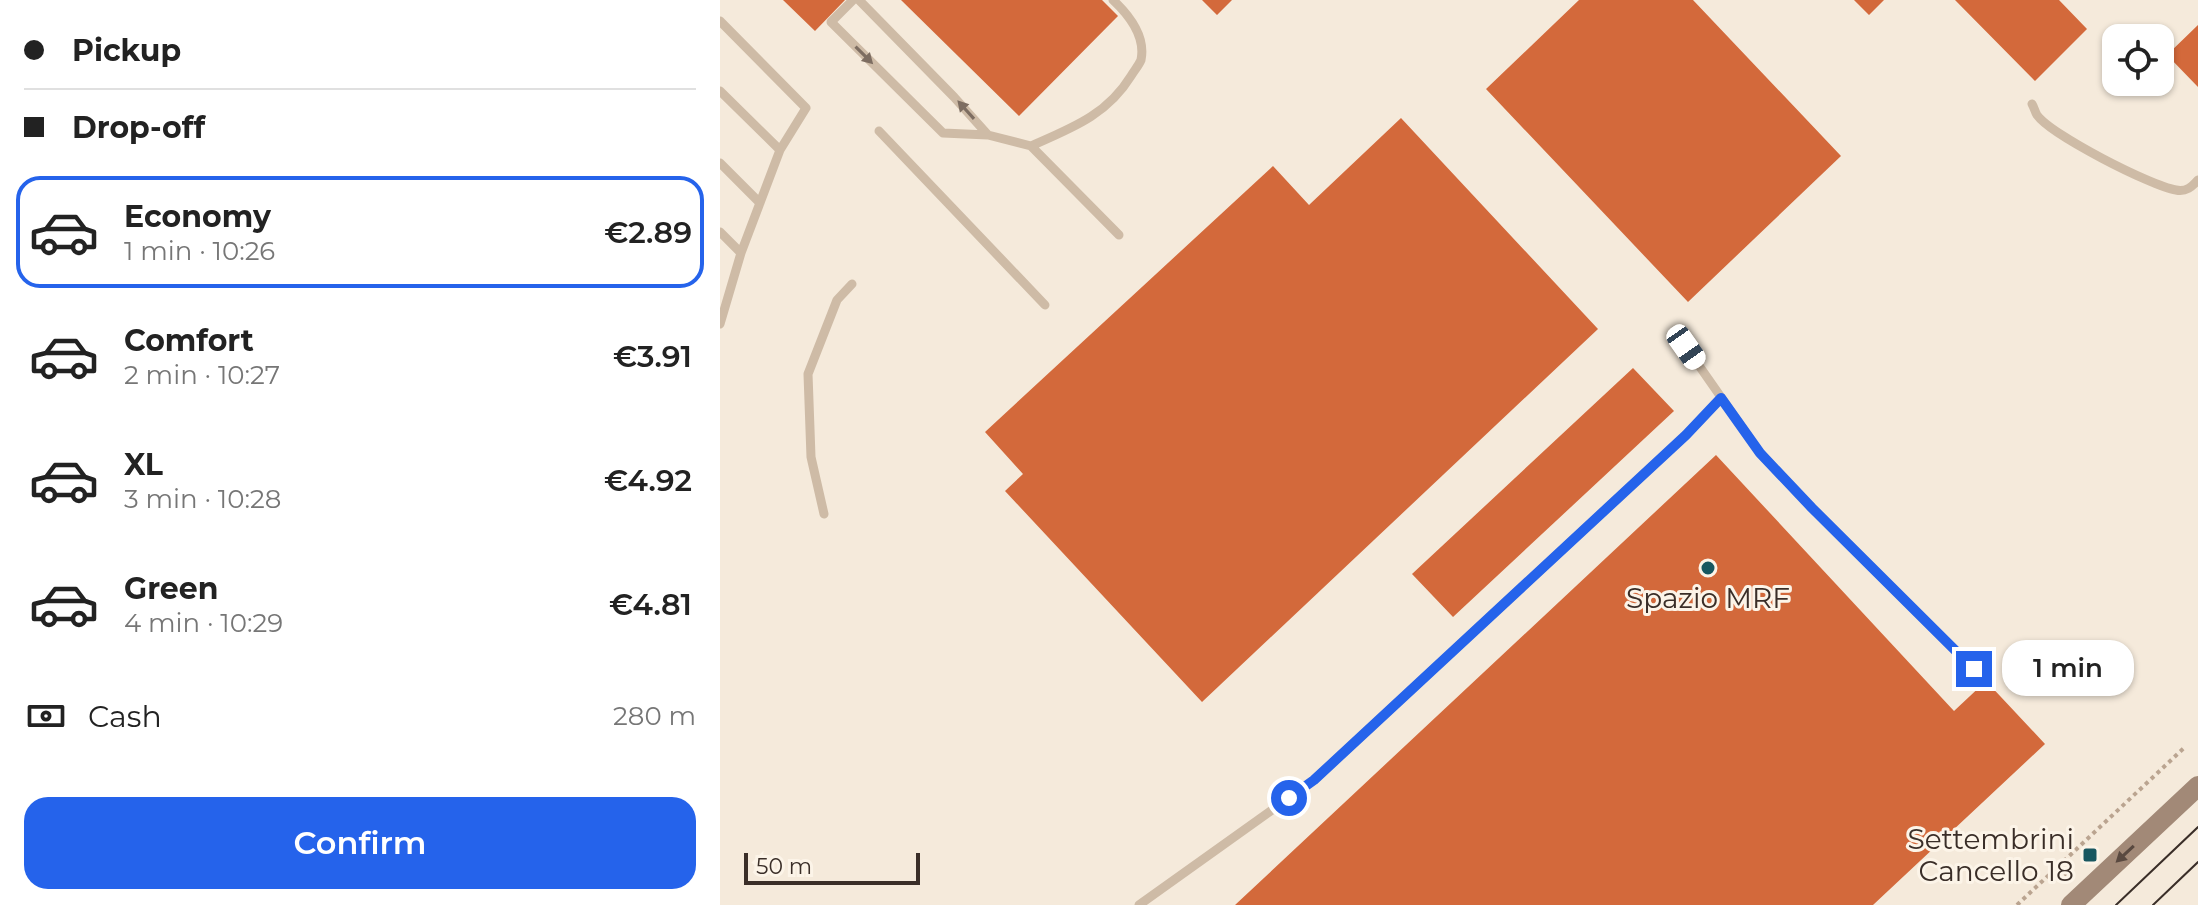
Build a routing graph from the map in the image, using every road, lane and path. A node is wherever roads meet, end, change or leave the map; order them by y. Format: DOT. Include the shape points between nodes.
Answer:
graph roads {
  1 [pos="856,0"];
  2 [pos="1113,0"];
  3 [pos="720,21"];
  4 [pos="720,91"];
  5 [pos="2032,104"];
  6 [pos="879,131"];
  7 [pos="988,135"];
  8 [pos="1031,146"];
  9 [pos="780,150"];
  10 [pos="720,163"];
  11 [pos="2198,180"];
  12 [pos="760,203"];
  13 [pos="720,232"];
  14 [pos="1119,235"];
  15 [pos="741,253"];
  16 [pos="852,284"];
  17 [pos="1045,305"];
  18 [pos="722,308"];
  19 [pos="720,324"];
  20 [pos="1686,347"];
  21 [pos="1721,398"];
  22 [pos="824,514"];
  23 [pos="1974,669"];
  24 [pos="2184,748"];
  25 [pos="2198,786"];
  26 [pos="1139,905"];
  27 [pos="2017,905"];
  28 [pos="2071,905"];
  7 -- 1 [label="lane, one-way"];
  1 -- 7 [label="lane, one-way" via="831,22 943,133"];
  2 -- 8 [label="lane" via="1140,36 1141,61 1102,111"];
  3 -- 9 [label="lane" via="806,108"];
  4 -- 9 [label="lane"];
  5 -- 11 [label="lane" via="2038,116 2074,144 2149,181 2177,191"];
  6 -- 17 [label="lane"];
  7 -- 8 [label="lane"];
  8 -- 14 [label="lane"];
  9 -- 12 [label="lane"];
  10 -- 12 [label="lane"];
  12 -- 15 [label="lane"];
  13 -- 15 [label="lane"];
  15 -- 18 [label="lane"];
  16 -- 22 [label="lane" via="837,300 808,374 811,457"];
  18 -- 19 [label="lane"];
  20 -- 21 [label="lane"];
  21 -- 23 [label="lane" via="1760,453"];
  21 -- 26 [label="lane" via="1314,780"];
  24 -- 27 [label="path"];
  25 -- 28 [label="main road, one-way"];
}
